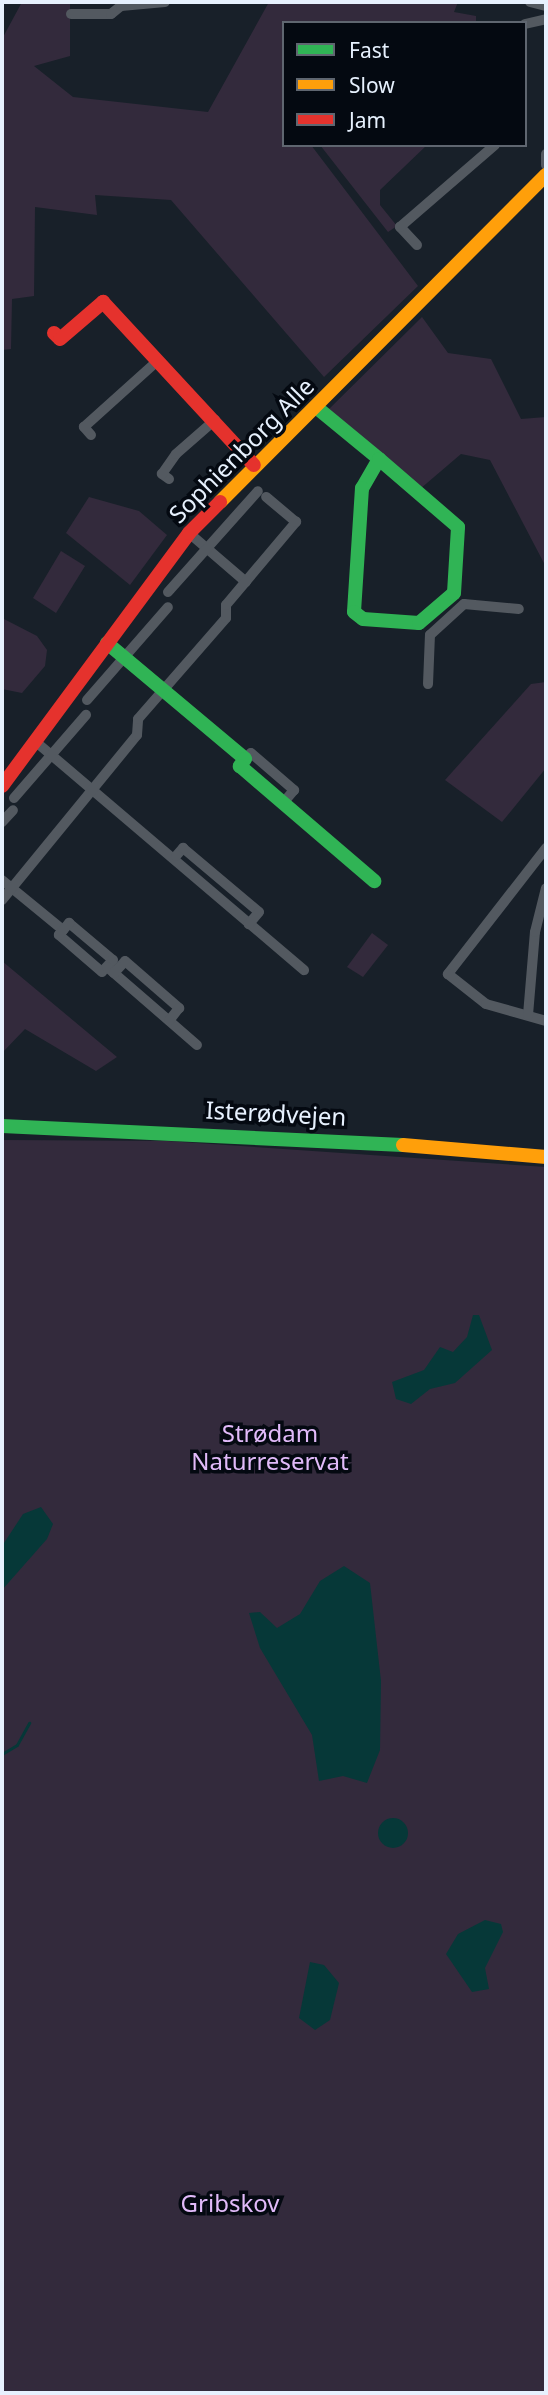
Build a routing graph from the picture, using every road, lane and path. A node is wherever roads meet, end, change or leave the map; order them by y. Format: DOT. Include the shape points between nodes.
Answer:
graph roads {
  1 [pos="166,2"];
  2 [pos="530,2"];
  3 [pos="546,6"];
  4 [pos="71,14"];
  5 [pos="546,19"];
  6 [pos="527,24"];
  7 [pos="493,147"];
  8 [pos="546,154"];
  9 [pos="546,165"];
  10 [pos="546,175"];
  11 [pos="416,245"];
  12 [pos="54,333"];
  13 [pos="154,364"];
  14 [pos="316,407"];
  15 [pos="215,420"];
  16 [pos="91,435"];
  17 [pos="379,459"];
  18 [pos="254,466"];
  19 [pos="169,480"];
  20 [pos="189,533"];
  21 [pos="207,548"];
  22 [pos="246,582"];
  23 [pos="454,586"];
  24 [pos="168,592"];
  25 [pos="471,605"];
  26 [pos="168,607"];
  27 [pos="519,609"];
  28 [pos="413,623"];
  29 [pos="430,642"];
  30 [pos="107,643"];
  31 [pos="124,657"];
  32 [pos="428,684"];
  33 [pos="164,690"];
  34 [pos="87,700"];
  35 [pos="86,715"];
  36 [pos="36,742"];
  37 [pos="52,754"];
  38 [pos="2,786"];
  39 [pos="91,787"];
  40 [pos="14,798"];
  41 [pos="13,810"];
  42 [pos="2,822"];
  43 [pos="546,848"];
  44 [pos="176,856"];
  45 [pos="2,880"];
  46 [pos="374,881"];
  47 [pos="12,888"];
  48 [pos="546,888"];
  49 [pos="2,900"];
  50 [pos="249,924"];
  51 [pos="63,930"];
  52 [pos="111,970"];
  53 [pos="304,970"];
  54 [pos="528,1015"];
  55 [pos="169,1021"];
  56 [pos="546,1021"];
  57 [pos="197,1045"];
  58 [pos="2,1126"];
  59 [pos="546,1157"];
  1 -- 4 [label="street" via="121,6 111,14"];
  2 -- 3 [label="street"];
  5 -- 6 [label="street"];
  7 -- 11 [label="street" via="400,227"];
  8 -- 9 [label="street"];
  10 -- 14 [label="main road, Sophienborg Alle"];
  12 -- 13 [label="main road" via="60,339 103,302"];
  13 -- 15 [label="main road" via="165,364"];
  13 -- 16 [label="street" via="84,426"];
  14 -- 17 [label="main road"];
  14 -- 18 [label="main road, Sophienborg Alle"];
  15 -- 18 [label="main road"];
  15 -- 19 [label="street" via="176,454 162,474"];
  17 -- 23 [label="main road" via="457,527"];
  17 -- 28 [label="main road" via="362,488 354,612"];
  18 -- 20 [label="main road, Sophienborg Alle"];
  20 -- 21 [label="street"];
  20 -- 30 [label="main road, Sophienborg Alle"];
  21 -- 22 [label="street"];
  21 -- 22 [label="street" via="262,494 296,522"];
  21 -- 24 [label="street"];
  22 -- 33 [label="street" via="226,605 226,618"];
  23 -- 25 [label="street"];
  23 -- 28 [label="main road" via="454,593"];
  25 -- 27 [label="street"];
  25 -- 29 [label="street" via="430,635"];
  26 -- 31 [label="street"];
  28 -- 29 [label="street"];
  29 -- 32 [label="street"];
  30 -- 31 [label="main road"];
  30 -- 36 [label="main road, Sophienborg Alle"];
  31 -- 33 [label="main road"];
  31 -- 34 [label="street"];
  33 -- 39 [label="street" via="138,719 137,735"];
  33 -- 46 [label="main road" via="246,759 240,766"];
  35 -- 37 [label="street"];
  36 -- 37 [label="street"];
  36 -- 38 [label="main road, Sophienborg Alle"];
  37 -- 39 [label="street"];
  37 -- 40 [label="street"];
  39 -- 44 [label="street"];
  39 -- 47 [label="street"];
  41 -- 42 [label="street"];
  43 -- 54 [label="street" via="448,974 486,1004"];
  44 -- 50 [label="street"];
  44 -- 50 [label="street" via="183,848 259,912"];
  45 -- 47 [label="street"];
  47 -- 49 [label="street"];
  47 -- 51 [label="street"];
  48 -- 54 [label="street"];
  50 -- 53 [label="street"];
  51 -- 52 [label="street" via="59,935 102,972"];
  51 -- 52 [label="street" via="69,923 113,960"];
  52 -- 55 [label="street"];
  52 -- 55 [label="street" via="125,961 179,1008"];
  54 -- 56 [label="street"];
  55 -- 57 [label="street"];
  58 -- 59 [label="main road, Isterødvejen" via="316,1137"];
}
